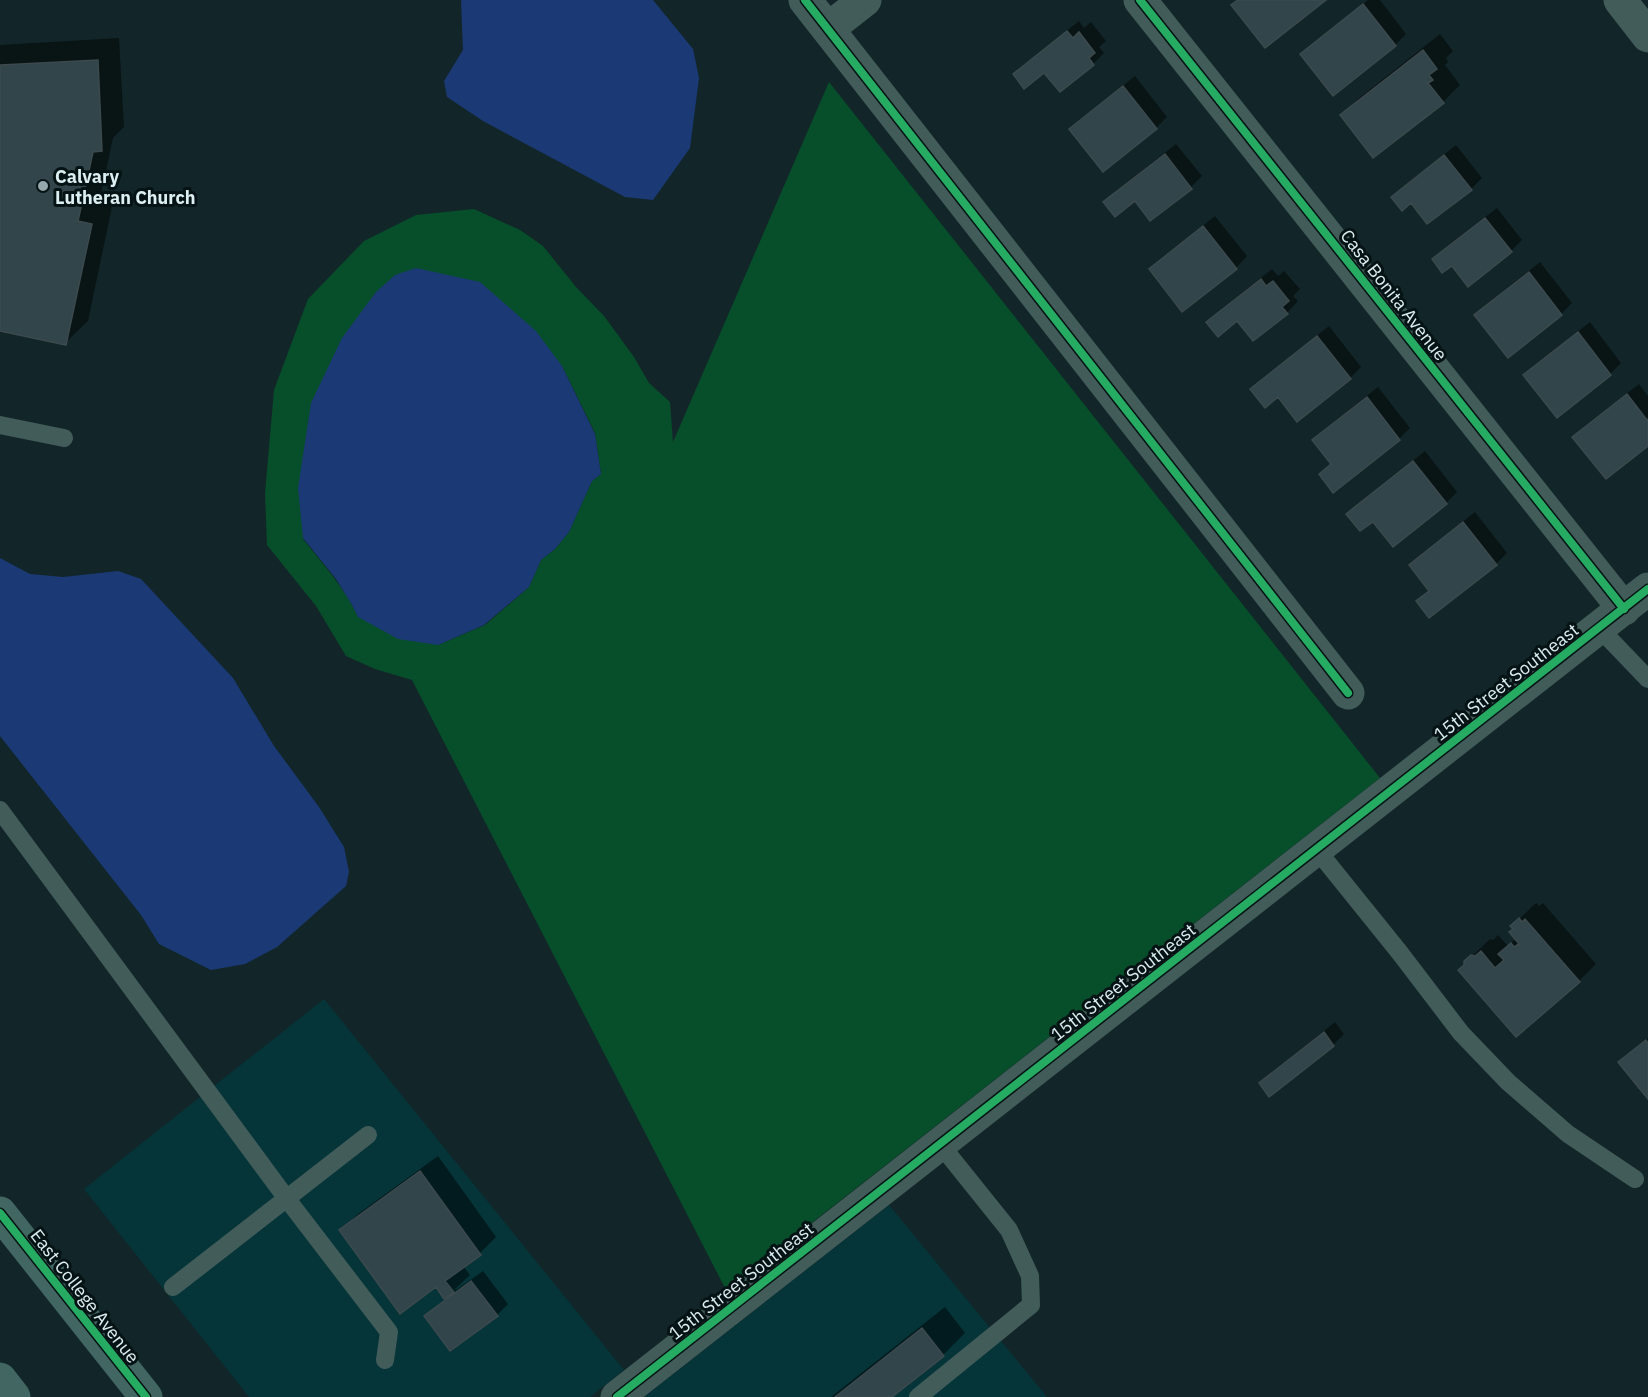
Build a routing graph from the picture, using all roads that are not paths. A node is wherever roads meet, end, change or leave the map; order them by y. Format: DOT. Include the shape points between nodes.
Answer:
graph roads {
  1 [pos="805,0"];
  2 [pos="865,0"];
  3 [pos="1140,0"];
  4 [pos="1620,0"];
  5 [pos="828,29"];
  6 [pos="1648,36"];
  7 [pos="0,425"];
  8 [pos="63,438"];
  9 [pos="1624,609"];
  10 [pos="1648,680"];
  11 [pos="1348,693"];
  12 [pos="0,810"];
  13 [pos="1317,850"];
  14 [pos="368,1135"];
  15 [pos="940,1144"];
  16 [pos="1635,1179"];
  17 [pos="287,1199"];
  18 [pos="0,1213"];
  19 [pos="173,1287"];
  20 [pos="385,1360"];
  21 [pos="0,1379"];
  22 [pos="631,1393"];
  23 [pos="14,1397"];
  24 [pos="146,1397"];
  25 [pos="918,1397"];
  1 -- 5 [label="street"];
  2 -- 5 [label="street"];
  3 -- 9 [label="street, Casa Bonita Avenue"];
  4 -- 6 [label="street"];
  5 -- 11 [label="street"];
  7 -- 8 [label="lane"];
  9 -- 10 [label="lane"];
  9 -- 13 [label="street, 15th Street Southeast"];
  12 -- 17 [label="lane"];
  13 -- 15 [label="street, 15th Street Southeast"];
  13 -- 16 [label="lane" via="1461,1033 1508,1082 1568,1134"];
  14 -- 17 [label="lane"];
  15 -- 22 [label="street, 15th Street Southeast"];
  15 -- 25 [label="lane" via="1010,1230 1030,1276 1031,1305"];
  17 -- 19 [label="lane"];
  17 -- 20 [label="lane" via="389,1332"];
  18 -- 24 [label="main road, East College Avenue"];
  21 -- 23 [label="main road"];
}
